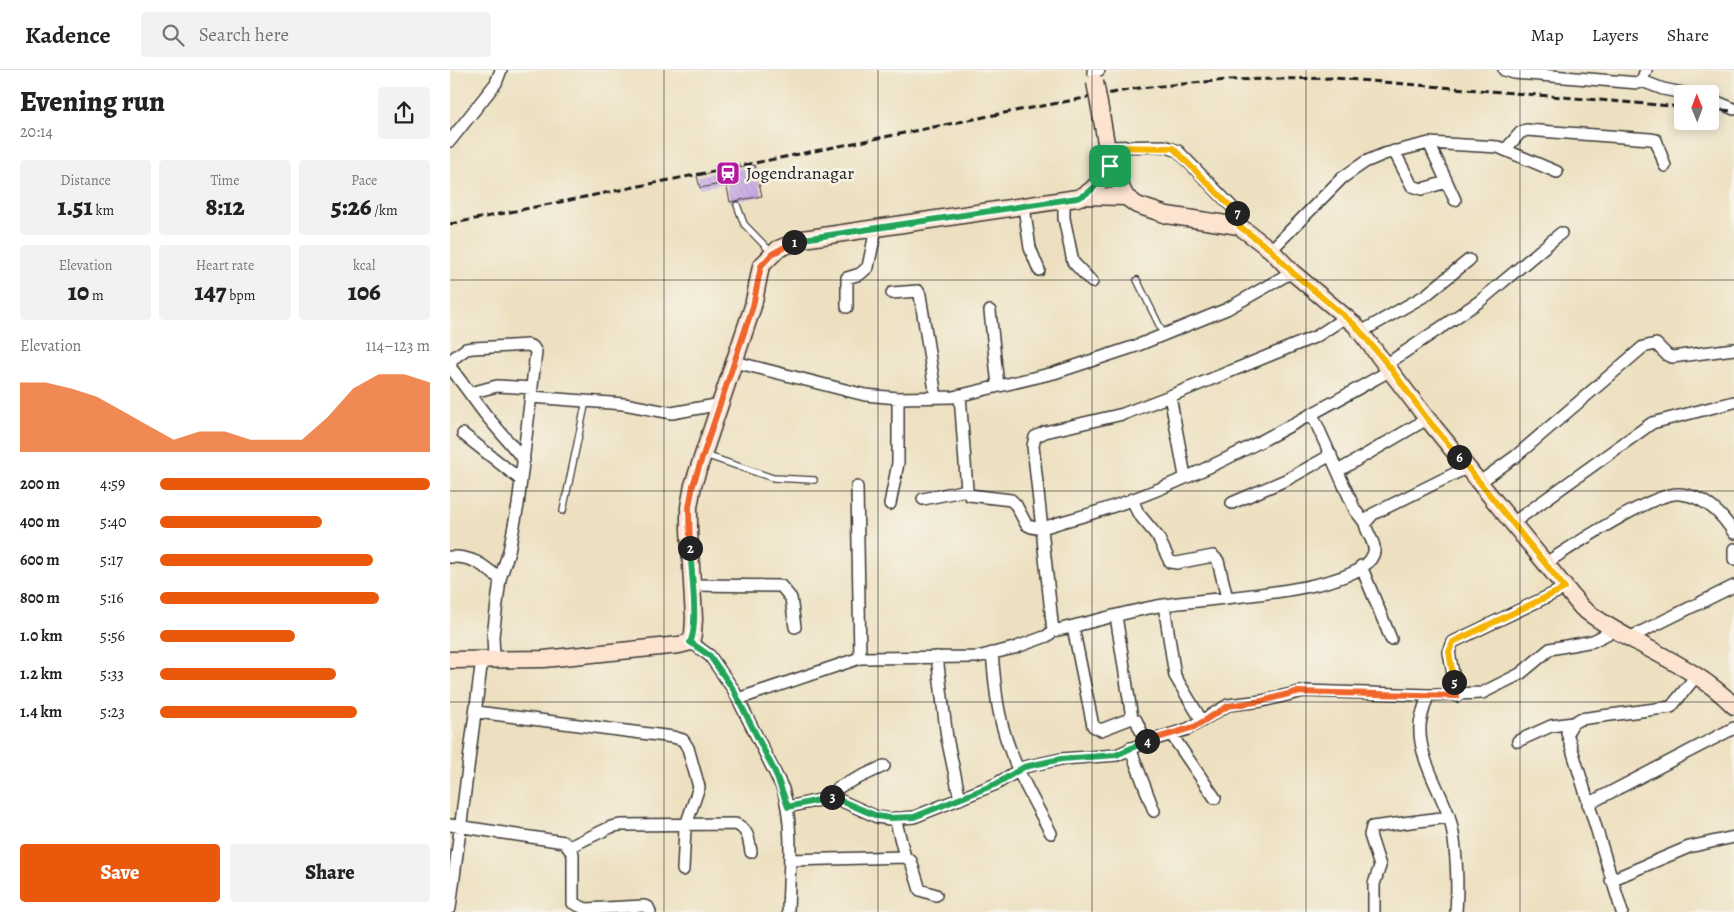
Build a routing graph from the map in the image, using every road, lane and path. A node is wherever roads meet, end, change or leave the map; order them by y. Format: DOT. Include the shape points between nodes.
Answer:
graph roads {
  1 [pos="501,70"];
  2 [pos="1504,70"];
  3 [pos="1095,73"];
  4 [pos="1608,75"];
  5 [pos="1644,75"];
  6 [pos="1674,92"];
  7 [pos="1719,103"];
  8 [pos="1734,109"];
  9 [pos="450,141"];
  10 [pos="1429,143"];
  11 [pos="1107,147"];
  12 [pos="1506,149"];
  13 [pos="1394,151"];
  14 [pos="1110,166"];
  15 [pos="1665,166"];
  16 [pos="1557,172"];
  17 [pos="1447,182"];
  18 [pos="1084,196"];
  19 [pos="1126,197"];
  20 [pos="1064,200"];
  21 [pos="1455,200"];
  22 [pos="737,205"];
  23 [pos="1024,207"];
  24 [pos="1239,226"];
  25 [pos="876,230"];
  26 [pos="1561,233"];
  27 [pos="1271,250"];
  28 [pos="772,254"];
  29 [pos="1469,260"];
  30 [pos="1039,270"];
  31 [pos="1292,272"];
  32 [pos="1137,280"];
  33 [pos="1092,282"];
  34 [pos="892,293"];
  35 [pos="848,307"];
  36 [pos="990,312"];
  37 [pos="1346,317"];
  38 [pos="1361,332"];
  39 [pos="1164,335"];
  40 [pos="1734,349"];
  41 [pos="735,362"];
  42 [pos="1389,367"];
  43 [pos="998,386"];
  44 [pos="470,392"];
  45 [pos="532,392"];
  46 [pos="960,395"];
  47 [pos="1170,396"];
  48 [pos="936,397"];
  49 [pos="898,398"];
  50 [pos="586,401"];
  51 [pos="1734,402"];
  52 [pos="721,404"];
  53 [pos="1312,414"];
  54 [pos="1427,419"];
  55 [pos="463,434"];
  56 [pos="703,455"];
  57 [pos="1331,455"];
  58 [pos="524,460"];
  59 [pos="1468,467"];
  60 [pos="1338,471"];
  61 [pos="1185,476"];
  62 [pos="521,480"];
  63 [pos="814,480"];
  64 [pos="1480,482"];
  65 [pos="858,487"];
  66 [pos="967,490"];
  67 [pos="923,499"];
  68 [pos="1132,499"];
  69 [pos="1232,502"];
  70 [pos="890,504"];
  71 [pos="564,511"];
  72 [pos="1514,522"];
  73 [pos="1365,523"];
  74 [pos="1042,527"];
  75 [pos="1734,533"];
  76 [pos="1734,549"];
  77 [pos="450,550"];
  78 [pos="455,557"];
  79 [pos="1734,559"];
  80 [pos="1544,564"];
  81 [pos="1361,566"];
  82 [pos="500,579"];
  83 [pos="693,585"];
  84 [pos="1734,586"];
  85 [pos="1565,588"];
  86 [pos="1227,598"];
  87 [pos="1164,605"];
  88 [pos="1116,616"];
  89 [pos="795,627"];
  90 [pos="1073,627"];
  91 [pos="1053,632"];
  92 [pos="1622,634"];
  93 [pos="1391,638"];
  94 [pos="690,642"];
  95 [pos="992,653"];
  96 [pos="937,657"];
  97 [pos="860,658"];
  98 [pos="488,659"];
  99 [pos="450,660"];
  100 [pos="1697,675"];
  101 [pos="1428,696"];
  102 [pos="1457,696"];
  103 [pos="738,699"];
  104 [pos="1734,706"];
  105 [pos="477,712"];
  106 [pos="1132,718"];
  107 [pos="1202,721"];
  108 [pos="1573,723"];
  109 [pos="1734,728"];
  110 [pos="1171,734"];
  111 [pos="1518,741"];
  112 [pos="1146,742"];
  113 [pos="1130,748"];
  114 [pos="884,766"];
  115 [pos="1017,770"];
  116 [pos="832,797"];
  117 [pos="1215,798"];
  118 [pos="960,799"];
  119 [pos="1588,804"];
  120 [pos="788,807"];
  121 [pos="1154,811"];
  122 [pos="1449,817"];
  123 [pos="895,818"];
  124 [pos="686,824"];
  125 [pos="455,825"];
  126 [pos="1051,832"];
  127 [pos="1734,837"];
  128 [pos="569,847"];
  129 [pos="751,852"];
  130 [pos="905,857"];
  131 [pos="790,860"];
  132 [pos="683,870"];
  133 [pos="1611,880"];
  134 [pos="936,895"];
  135 [pos="450,908"];
  136 [pos="650,912"];
  137 [pos="788,912"];
  138 [pos="1374,912"];
  139 [pos="1456,912"];
  140 [pos="1622,912"];
  1 -- 9 [label="street" via="496,83"];
  2 -- 4 [label="street" via="1514,73"];
  3 -- 11 [label="street, bridge"];
  4 -- 5 [label="street" via="1638,83"];
  5 -- 6 [label="street" via="1663,90"];
  7 -- 8 [label="street"];
  10 -- 12 [label="street"];
  10 -- 13 [label="street"];
  10 -- 17 [label="street"];
  11 -- 14 [label="street"];
  11 -- 24 [label="street" via="1164,146 1178,151 1236,211"];
  12 -- 15 [label="street" via="1526,130 1650,139 1659,144"];
  12 -- 16 [label="street"];
  13 -- 17 [label="street" via="1412,186 1422,189"];
  13 -- 27 [label="street" via="1365,162 1348,173"];
  14 -- 18 [label="street" via="1100,182"];
  14 -- 19 [label="street"];
  17 -- 21 [label="street"];
  18 -- 19 [label="street"];
  18 -- 20 [label="street"];
  19 -- 24 [label="street" via="1137,205 1167,215"];
  20 -- 23 [label="street"];
  20 -- 33 [label="street" via="1064,218 1073,262"];
  22 -- 28 [label="lane" via="744,224"];
  23 -- 25 [label="street"];
  23 -- 30 [label="street" via="1030,248"];
  24 -- 27 [label="street"];
  25 -- 28 [label="street" via="803,239"];
  25 -- 35 [label="street" via="868,267 847,278"];
  26 -- 42 [label="street" via="1480,301"];
  27 -- 31 [label="street"];
  28 -- 41 [label="street" via="763,262 759,272 753,306"];
  29 -- 38 [label="street" via="1426,295"];
  31 -- 37 [label="street"];
  31 -- 39 [label="street" via="1227,309"];
  32 -- 39 [label="lane"];
  34 -- 48 [label="street" via="914,290 920,294"];
  36 -- 43 [label="street"];
  37 -- 38 [label="street"];
  37 -- 47 [label="street" via="1317,336"];
  38 -- 42 [label="street"];
  39 -- 43 [label="street" via="1054,372"];
  40 -- 64 [label="street" via="1672,357 1656,344 1643,347 1516,456"];
  41 -- 49 [label="street" via="865,395"];
  41 -- 52 [label="street"];
  42 -- 53 [label="street"];
  42 -- 54 [label="street"];
  43 -- 46 [label="street"];
  44 -- 45 [label="street" via="497,386"];
  44 -- 45 [label="street" via="450,364 454,358 473,348 528,345 536,352"];
  44 -- 58 [label="street"];
  45 -- 50 [label="street"];
  45 -- 58 [label="street"];
  46 -- 48 [label="street"];
  46 -- 66 [label="street"];
  47 -- 61 [label="street"];
  47 -- 74 [label="street" via="1123,414 1035,437 1033,446"];
  48 -- 49 [label="street"];
  49 -- 70 [label="street" via="898,463"];
  50 -- 52 [label="street" via="672,413"];
  50 -- 71 [label="lane"];
  51 -- 72 [label="street" via="1652,423"];
  52 -- 56 [label="street"];
  53 -- 57 [label="street"];
  53 -- 61 [label="street"];
  54 -- 59 [label="street"];
  54 -- 60 [label="street"];
  55 -- 62 [label="street"];
  56 -- 63 [label="lane" via="773,478"];
  56 -- 83 [label="street" via="689,507"];
  57 -- 60 [label="street"];
  57 -- 69 [label="street" via="1288,479"];
  58 -- 62 [label="street"];
  59 -- 64 [label="street"];
  59 -- 73 [label="street" via="1372,514"];
  60 -- 73 [label="street" via="1355,510"];
  61 -- 68 [label="street"];
  62 -- 82 [label="street" via="510,551"];
  64 -- 72 [label="street"];
  65 -- 97 [label="street"];
  66 -- 67 [label="street"];
  66 -- 74 [label="street" via="973,496 1012,500 1026,524"];
  68 -- 74 [label="street"];
  68 -- 86 [label="street" via="1138,513 1158,537 1170,562 1213,556 1218,562"];
  72 -- 80 [label="street"];
  73 -- 81 [label="street" via="1374,550 1368,562"];
  74 -- 91 [label="street"];
  75 -- 80 [label="street" via="1717,510 1692,496 1674,494 1646,504"];
  76 -- 79 [label="street"];
  77 -- 78 [label="street"];
  78 -- 82 [label="street" via="480,562"];
  80 -- 85 [label="street"];
  81 -- 86 [label="street" via="1314,587"];
  81 -- 93 [label="street"];
  82 -- 98 [label="street"];
  83 -- 89 [label="street" via="781,586 791,598"];
  83 -- 94 [label="street" via="694,634"];
  84 -- 92 [label="street"];
  85 -- 92 [label="street" via="1582,608"];
  85 -- 102 [label="street" via="1453,642 1449,652"];
  86 -- 87 [label="street"];
  87 -- 88 [label="street"];
  87 -- 107 [label="street" via="1175,676"];
  88 -- 90 [label="street"];
  88 -- 106 [label="street"];
  90 -- 91 [label="street"];
  90 -- 106 [label="street" via="1093,726 1101,730"];
  91 -- 95 [label="street"];
  92 -- 100 [label="street"];
  92 -- 102 [label="street" via="1550,649 1520,674 1490,691"];
  94 -- 98 [label="street" via="581,656"];
  94 -- 103 [label="street" via="710,656"];
  95 -- 96 [label="street" via="964,658"];
  95 -- 115 [label="street" via="998,711"];
  96 -- 97 [label="street"];
  96 -- 118 [label="street" via="947,738"];
  97 -- 103 [label="street"];
  98 -- 99 [label="street"];
  98 -- 105 [label="street"];
  100 -- 104 [label="street"];
  100 -- 108 [label="street" via="1671,707 1588,717"];
  101 -- 102 [label="street"];
  101 -- 107 [label="street" via="1304,691 1228,706"];
  101 -- 122 [label="street" via="1420,731 1426,759"];
  103 -- 120 [label="street" via="775,772"];
  105 -- 124 [label="street" via="683,740 699,787"];
  105 -- 125 [label="street"];
  106 -- 112 [label="street"];
  107 -- 110 [label="street"];
  108 -- 111 [label="street" via="1551,726"];
  108 -- 119 [label="street" via="1567,739"];
  109 -- 119 [label="street"];
  110 -- 112 [label="street"];
  110 -- 117 [label="street"];
  112 -- 113 [label="street"];
  113 -- 115 [label="street" via="1109,756 1061,759"];
  113 -- 121 [label="street"];
  114 -- 116 [label="street" via="843,785"];
  115 -- 118 [label="street" via="996,784"];
  115 -- 126 [label="street"];
  116 -- 120 [label="street"];
  116 -- 123 [label="street" via="877,816"];
  118 -- 123 [label="street" via="920,815"];
  119 -- 133 [label="street"];
  120 -- 131 [label="street"];
  122 -- 138 [label="street" via="1372,827 1370,835 1380,866 1374,884"];
  122 -- 139 [label="street" via="1458,881"];
  123 -- 130 [label="street"];
  124 -- 128 [label="street" via="611,827"];
  124 -- 129 [label="street" via="741,826 748,837"];
  124 -- 132 [label="street"];
  125 -- 128 [label="street" via="556,839"];
  125 -- 135 [label="street"];
  127 -- 133 [label="street" via="1689,847"];
  128 -- 136 [label="street" via="573,854 573,903 586,909 644,906"];
  130 -- 131 [label="street"];
  130 -- 134 [label="street" via="911,861 920,890"];
  131 -- 137 [label="street"];
  133 -- 140 [label="street"];
}
